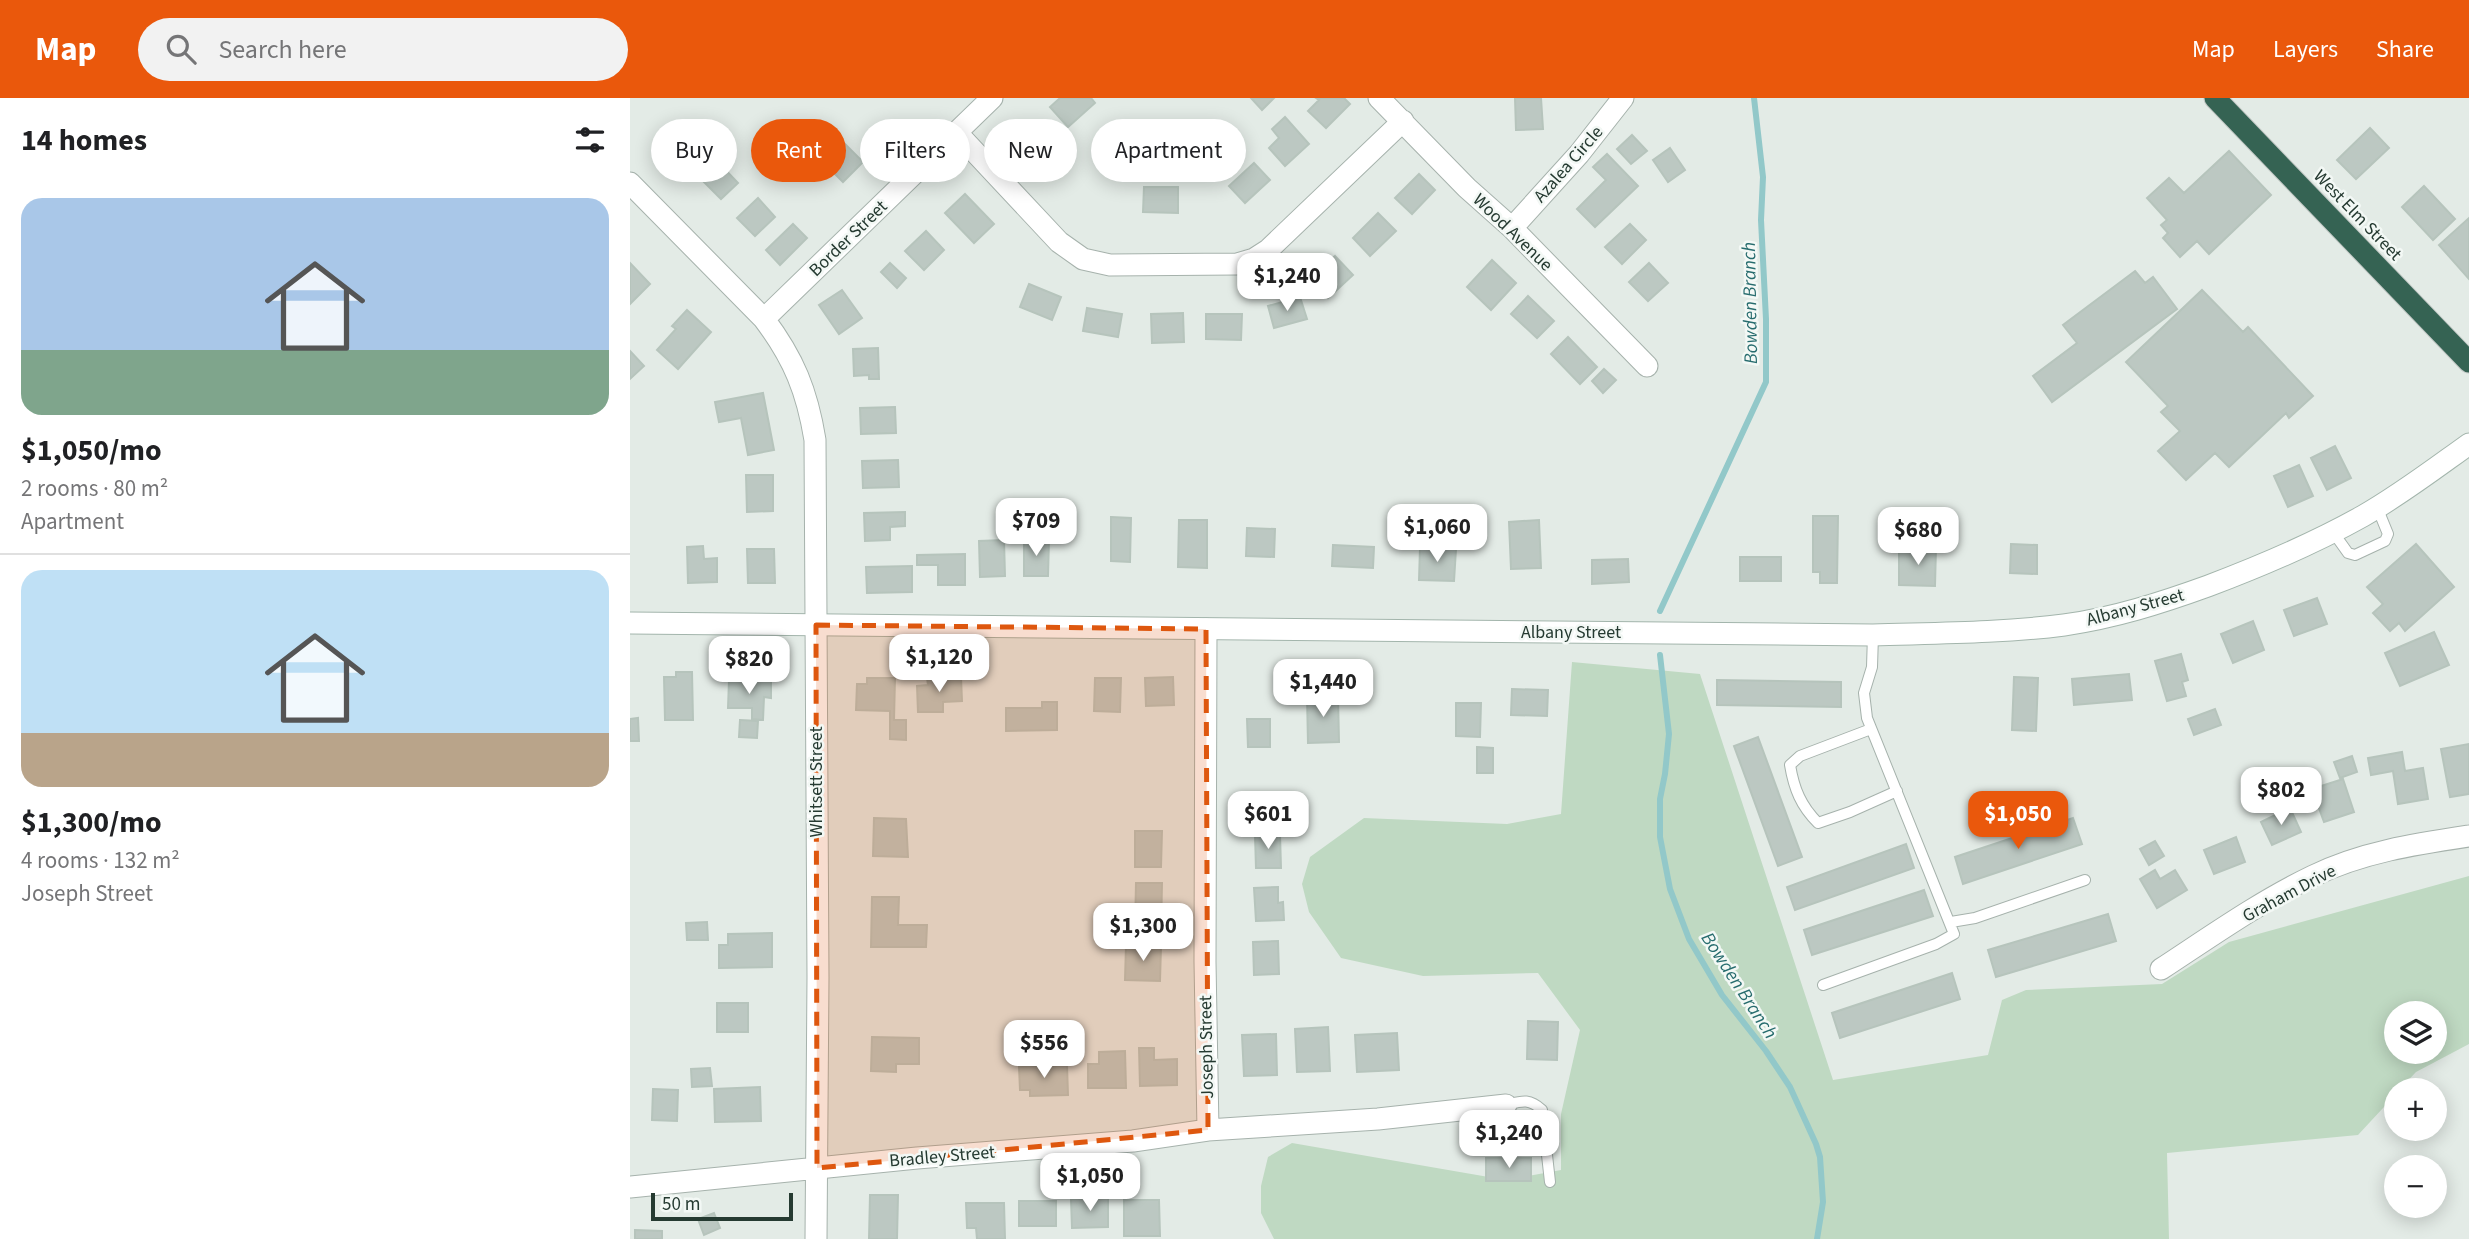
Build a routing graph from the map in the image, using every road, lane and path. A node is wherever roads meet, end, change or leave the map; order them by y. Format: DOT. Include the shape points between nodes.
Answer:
graph roads {
  1 [pos="992,98"];
  2 [pos="1379,98"];
  3 [pos="2216,98"];
  4 [pos="1623,99"];
  5 [pos="970,121"];
  6 [pos="1403,121"];
  7 [pos="970,147"];
  8 [pos="908,182"];
  9 [pos="630,183"];
  10 [pos="1512,228"];
  11 [pos="764,319"];
  12 [pos="2469,362"];
  13 [pos="1647,366"];
  14 [pos="2469,444"];
  15 [pos="2377,507"];
  16 [pos="2333,532"];
  17 [pos="630,624"];
  18 [pos="816,625"];
  19 [pos="1206,629"];
  20 [pos="1873,635"];
  21 [pos="1871,729"];
  22 [pos="1897,791"];
  23 [pos="2469,836"];
  24 [pos="2085,880"];
  25 [pos="1951,922"];
  26 [pos="2161,969"];
  27 [pos="1823,985"];
  28 [pos="1506,1105"];
  29 [pos="1208,1130"];
  30 [pos="817,1168"];
  31 [pos="1550,1182"];
  32 [pos="630,1187"];
  33 [pos="816,1239"];
  1 -- 5 [label="street, Border Street"];
  2 -- 6 [label="street, Wood Avenue"];
  3 -- 12 [label="highway, West Elm Street"];
  4 -- 10 [label="street, Azalea Circle"];
  6 -- 7 [label="street" via="1268,250 1237,264 1110,265 1083,260 1059,242"];
  6 -- 10 [label="street, Wood Avenue"];
  8 -- 11 [label="street, Border Street"];
  9 -- 11 [label="street, Whitsett Street"];
  10 -- 13 [label="street, Wood Avenue"];
  11 -- 18 [label="street, Whitsett Street" via="795,365 816,440"];
  14 -- 15 [label="street, Albany Street"];
  15 -- 16 [label="street, Albany Street"];
  15 -- 16 [label="lane" via="2388,534 2385,541 2355,555 2348,553"];
  16 -- 20 [label="street, Albany Street" via="2250,570 2117,615 2014,630"];
  17 -- 18 [label="street, Albany Street"];
  18 -- 19 [label="street, Albany Street"];
  18 -- 30 [label="street, Whitsett Street"];
  19 -- 20 [label="street, Albany Street"];
  19 -- 29 [label="street, Joseph Street"];
  20 -- 21 [label="lane" via="1872,667 1864,693"];
  21 -- 22 [label="lane"];
  21 -- 22 [label="lane" via="1800,756 1790,765 1794,785 1805,810 1818,823"];
  22 -- 25 [label="lane"];
  23 -- 26 [label="street, Graham Drive" via="2367,855 2314,875"];
  24 -- 25 [label="lane"];
  25 -- 27 [label="lane" via="1954,934 1946,940"];
  28 -- 29 [label="street, Bradley Street"];
  28 -- 31 [label="lane" via="1534,1102 1542,1110"];
  29 -- 30 [label="street, Bradley Street"];
  30 -- 32 [label="street, Bradley Street"];
  30 -- 33 [label="street, Whitsett Street"];
}
